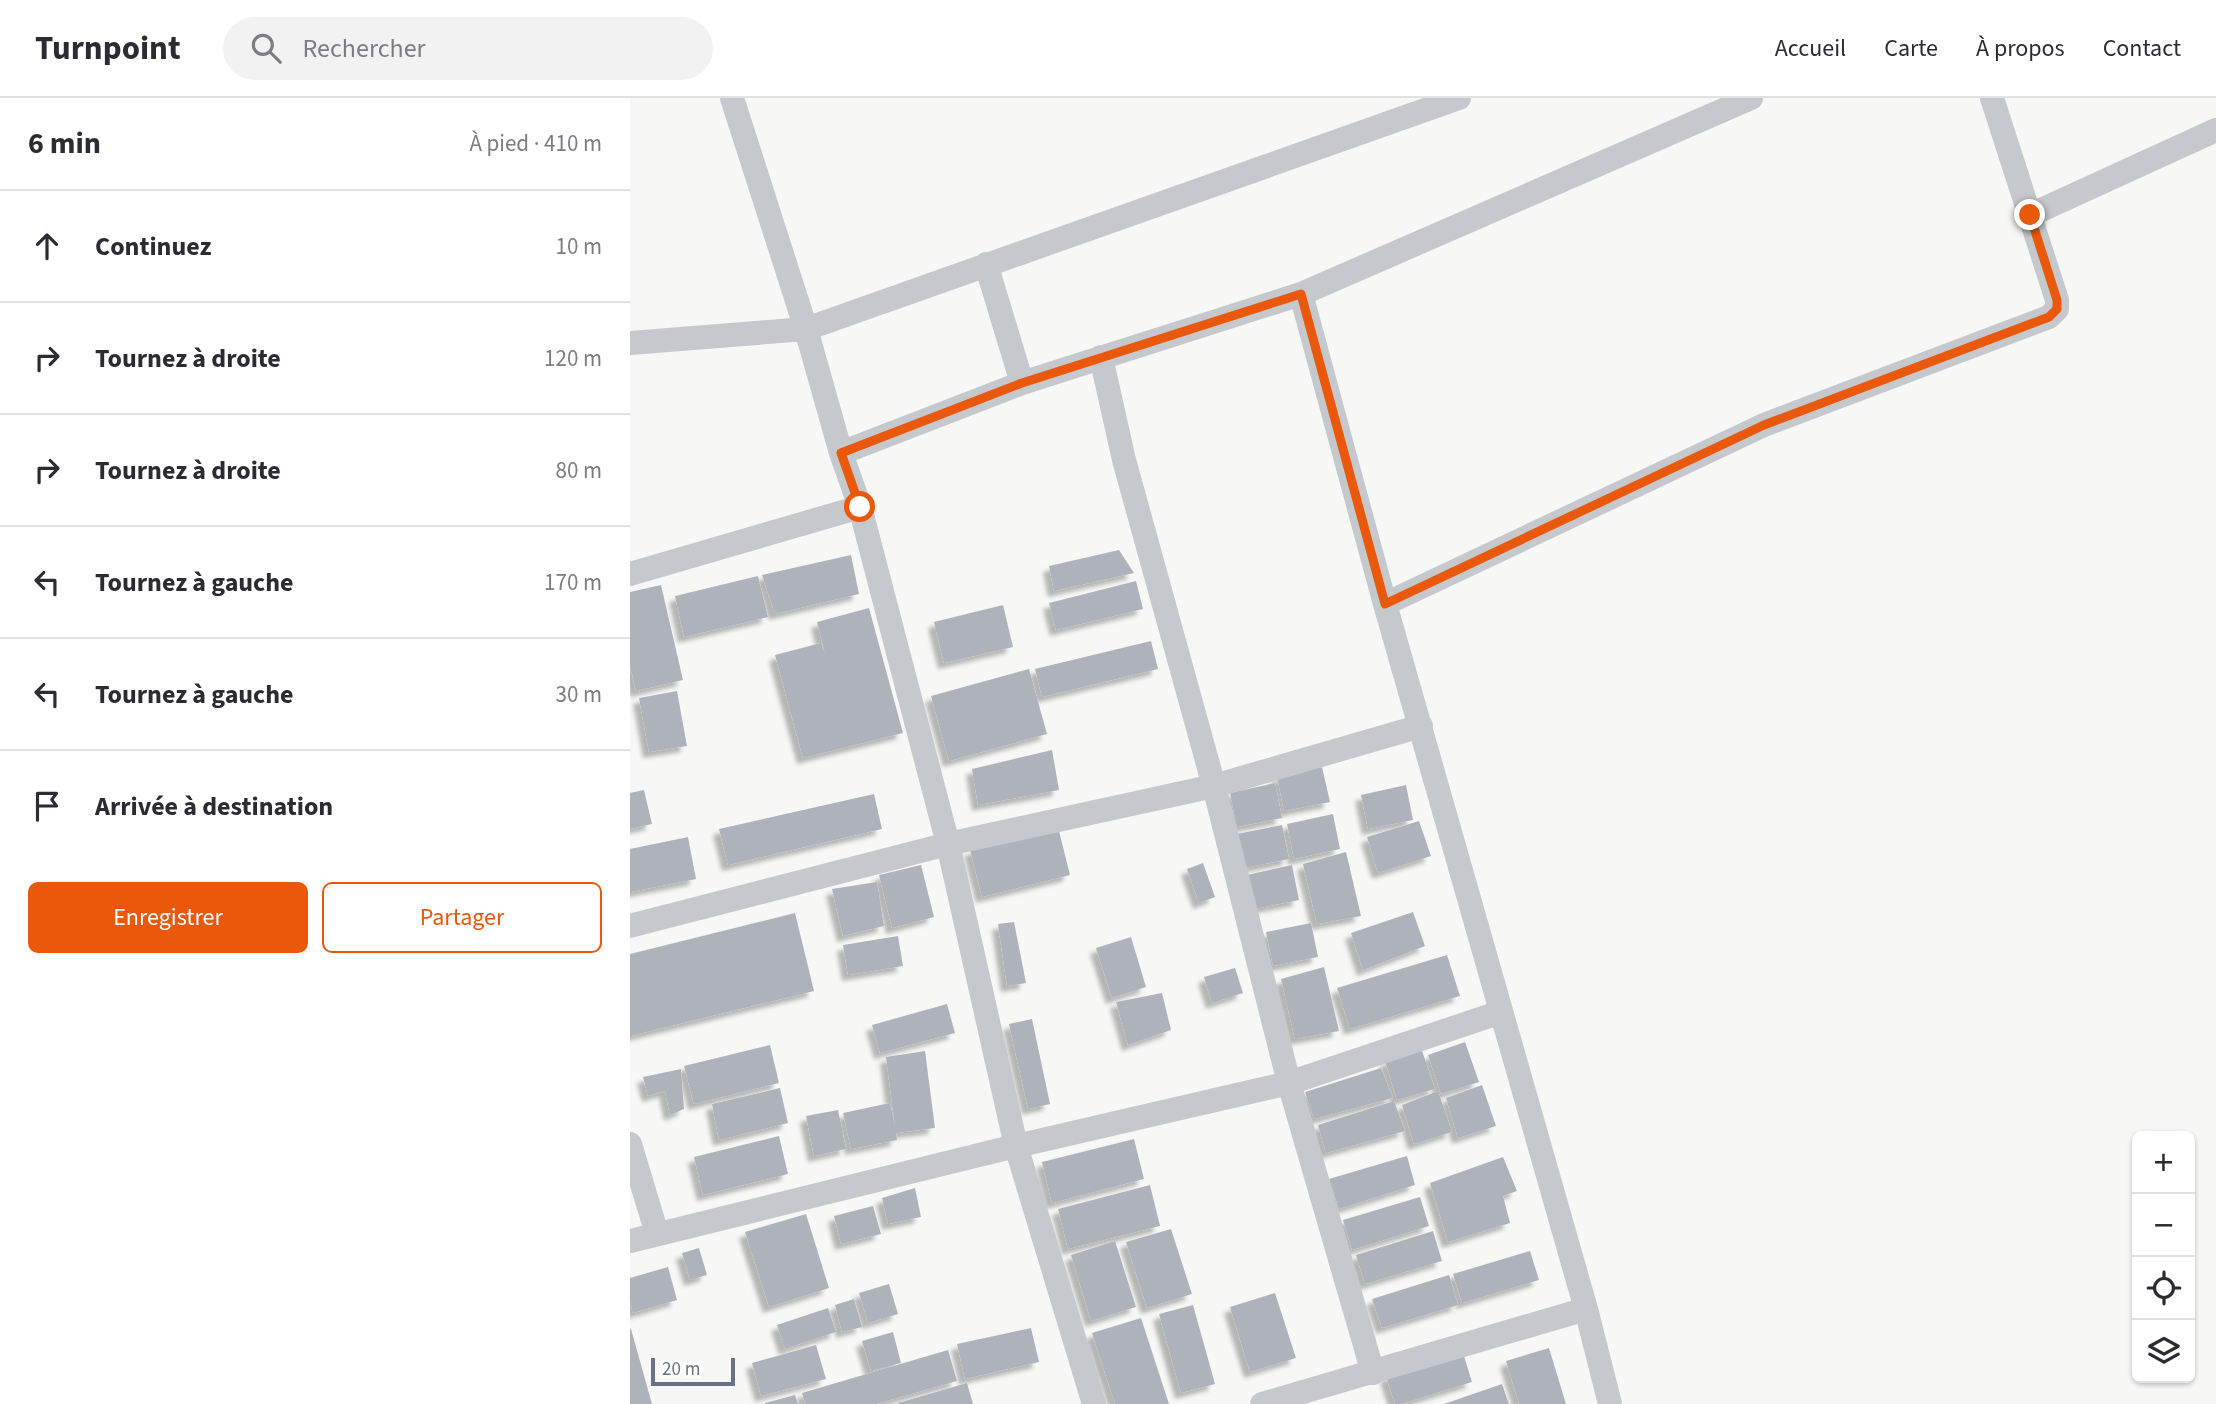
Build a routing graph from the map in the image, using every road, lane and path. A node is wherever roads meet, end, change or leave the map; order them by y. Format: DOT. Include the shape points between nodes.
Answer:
graph roads {
  1 [pos="732,98"];
  2 [pos="1459,98"];
  3 [pos="1751,98"];
  4 [pos="1992,98"];
  5 [pos="2216,130"];
  6 [pos="2030,215"];
  7 [pos="986,264"];
  8 [pos="1301,294"];
  9 [pos="806,329"];
  10 [pos="630,343"];
  11 [pos="1101,357"];
  12 [pos="1022,383"];
  13 [pos="841,453"];
  14 [pos="860,507"];
  15 [pos="630,574"];
  16 [pos="1385,604"];
  17 [pos="1421,726"];
  18 [pos="1214,786"];
  19 [pos="948,844"];
  20 [pos="630,926"];
  21 [pos="1500,1012"];
  22 [pos="1289,1083"];
  23 [pos="630,1144"];
  24 [pos="1016,1146"];
  25 [pos="657,1234"];
  26 [pos="630,1241"];
  27 [pos="1587,1309"];
  28 [pos="1373,1373"];
  29 [pos="1094,1404"];
  30 [pos="1262,1404"];
  31 [pos="1610,1404"];
  1 -- 9 [label="street"];
  2 -- 7 [label="street"];
  3 -- 8 [label="street"];
  4 -- 6 [label="street"];
  5 -- 6 [label="street"];
  6 -- 16 [label="street" via="2057,300 2057,309 2049,317 1764,425"];
  7 -- 9 [label="street"];
  7 -- 12 [label="street"];
  8 -- 11 [label="street"];
  8 -- 16 [label="street"];
  9 -- 10 [label="street"];
  9 -- 13 [label="street"];
  11 -- 12 [label="street"];
  11 -- 18 [label="street" via="1124,460"];
  12 -- 13 [label="street"];
  13 -- 14 [label="street"];
  14 -- 15 [label="street"];
  14 -- 19 [label="street"];
  16 -- 17 [label="street"];
  17 -- 18 [label="street"];
  17 -- 21 [label="street"];
  18 -- 19 [label="street"];
  18 -- 22 [label="street"];
  19 -- 20 [label="street"];
  19 -- 24 [label="street"];
  21 -- 22 [label="street"];
  21 -- 27 [label="street"];
  22 -- 24 [label="street"];
  22 -- 28 [label="street"];
  23 -- 25 [label="street"];
  24 -- 25 [label="street"];
  24 -- 29 [label="street"];
  25 -- 26 [label="street"];
  27 -- 28 [label="street"];
  27 -- 31 [label="street"];
  28 -- 30 [label="street"];
}
